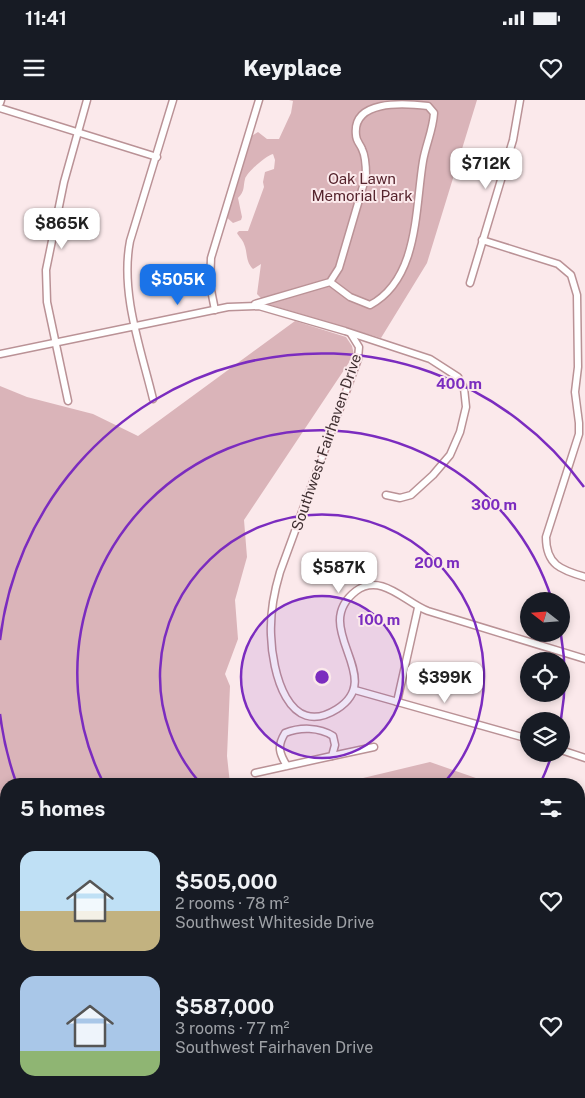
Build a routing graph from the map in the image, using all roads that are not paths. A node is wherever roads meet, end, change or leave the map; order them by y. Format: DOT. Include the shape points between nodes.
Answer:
graph roads {
  1 [pos="87,100"];
  2 [pos="174,100"];
  3 [pos="259,100"];
  4 [pos="520,100"];
  5 [pos="0,108"];
  6 [pos="77,132"];
  7 [pos="157,157"];
  8 [pos="482,240"];
  9 [pos="330,282"];
  10 [pos="470,283"];
  11 [pos="252,305"];
  12 [pos="215,310"];
  13 [pos="135,326"];
  14 [pos="351,334"];
  15 [pos="56,342"];
  16 [pos="0,354"];
  17 [pos="153,399"];
  18 [pos="68,400"];
  19 [pos="386,495"];
  20 [pos="585,577"];
  21 [pos="418,608"];
  22 [pos="585,660"];
  23 [pos="355,690"];
  24 [pos="397,702"];
  25 [pos="312,716"];
  26 [pos="311,730"];
  27 [pos="520,736"];
  28 [pos="374,746"];
  29 [pos="570,753"];
  30 [pos="332,756"];
  31 [pos="585,758"];
  32 [pos="287,766"];
  33 [pos="255,773"];
  1 -- 6 [label="street"];
  2 -- 7 [label="street"];
  3 -- 12 [label="street" via="211,258 210,285"];
  4 -- 8 [label="street" via="513,140"];
  5 -- 6 [label="street"];
  6 -- 7 [label="street"];
  6 -- 15 [label="street" via="46,270 47,302"];
  7 -- 13 [label="street" via="129,250 128,280"];
  8 -- 10 [label="street"];
  8 -- 20 [label="street" via="558,264 567,270 575,284 578,295 575,392 579,434 546,537 546,548 555,564"];
  9 -- 9 [label="street" via="339,268 366,176 363,150 356,138 360,117 369,106 382,102 428,106 434,113 433,126 424,160 415,236 394,287 385,298 370,305 350,297"];
  9 -- 11 [label="street"];
  11 -- 12 [label="street"];
  11 -- 14 [label="street"];
  12 -- 13 [label="street"];
  13 -- 15 [label="street"];
  13 -- 17 [label="street"];
  14 -- 19 [label="street" via="434,360 458,377 465,393 460,432 444,464 411,495 400,498"];
  14 -- 25 [label="street, Southwest Fairhaven Drive" via="359,347 358,360 280,572 272,602 272,651 282,688 295,710"];
  15 -- 16 [label="street"];
  15 -- 18 [label="street"];
  21 -- 22 [label="street"];
  21 -- 23 [label="street" via="389,588 380,586 364,586 347,600 341,613 340,627 353,667"];
  21 -- 24 [label="street"];
  23 -- 24 [label="street"];
  23 -- 25 [label="street" via="339,708"];
  24 -- 27 [label="street"];
  25 -- 26 [label="street"];
  26 -- 30 [label="street" via="324,730 333,736"];
  26 -- 32 [label="street" via="296,729 285,733 278,744 280,756"];
  28 -- 30 [label="street"];
  29 -- 31 [label="street"];
  30 -- 32 [label="street"];
  32 -- 33 [label="street"];
}
